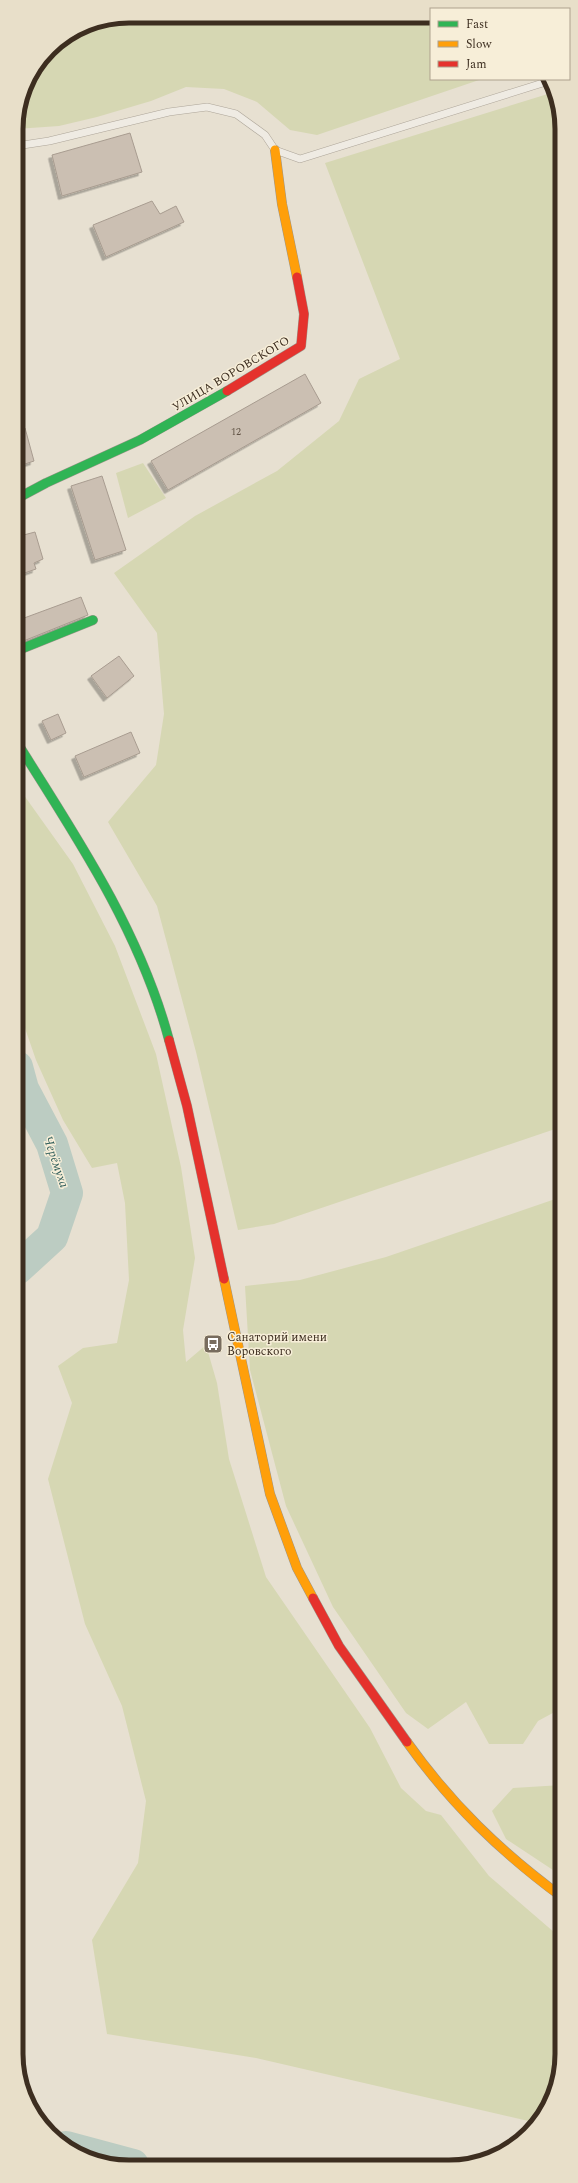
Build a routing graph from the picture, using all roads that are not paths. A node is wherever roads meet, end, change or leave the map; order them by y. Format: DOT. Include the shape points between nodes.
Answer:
graph roads {
  1 [pos="544,83"];
  2 [pos="23,145"];
  3 [pos="275,150"];
  4 [pos="23,496"];
  5 [pos="93,620"];
  6 [pos="23,648"];
  7 [pos="23,752"];
  8 [pos="555,1892"];
  1 -- 3 [label="lane" via="300,159"];
  2 -- 3 [label="lane" via="169,112 207,107 236,114 265,135"];
  3 -- 4 [label="main road, УЛИЦА ВОРОВСКОГО" via="282,204 304,314 301,346 201,408"];
  5 -- 6 [label="main road"];
  7 -- 8 [label="main road" via="76,837 128,928 162,1013 189,1113 270,1494 297,1568 339,1646 430,1775 475,1825"];
}
